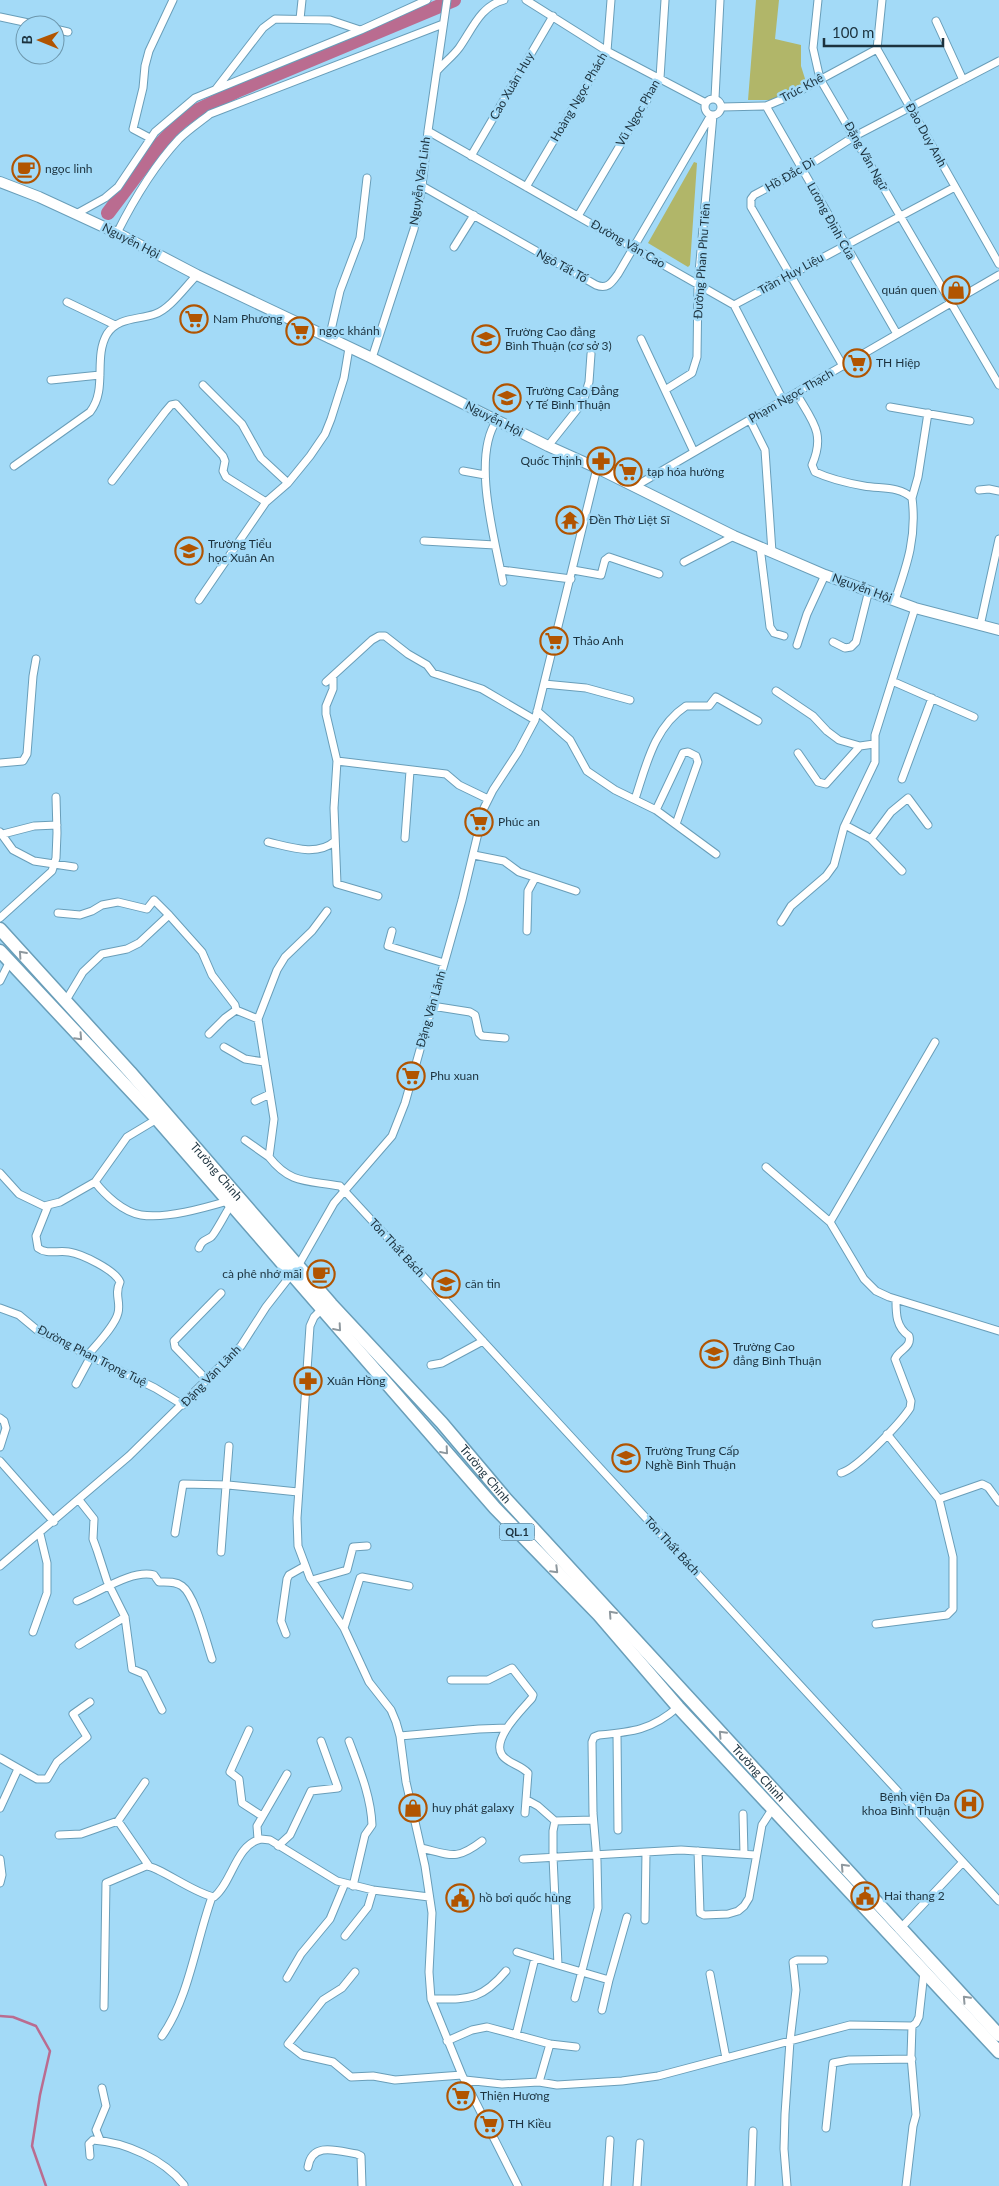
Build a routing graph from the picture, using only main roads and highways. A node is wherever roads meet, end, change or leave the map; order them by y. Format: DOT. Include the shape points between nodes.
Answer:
graph roads {
  1 [pos="0,930"];
  2 [pos="0,950"];
  3 [pos="294,1270"];
  4 [pos="326,1306"];
  5 [pos="999,2035"];
  6 [pos="999,2052"];
  3 -- 1 [label="highway, Trường Chinh / QL.1, one-way" via="130,1072"];
  2 -- 3 [label="highway, Trường Chinh / QL.1, one-way"];
  3 -- 4 [label="highway, Trường Chinh / QL.1"];
  5 -- 4 [label="highway, Trường Chinh / QL.1, one-way" via="524,1520 442,1423"];
  4 -- 6 [label="highway, Trường Chinh / QL.1, one-way" via="495,1508 599,1615 678,1707"];
}
